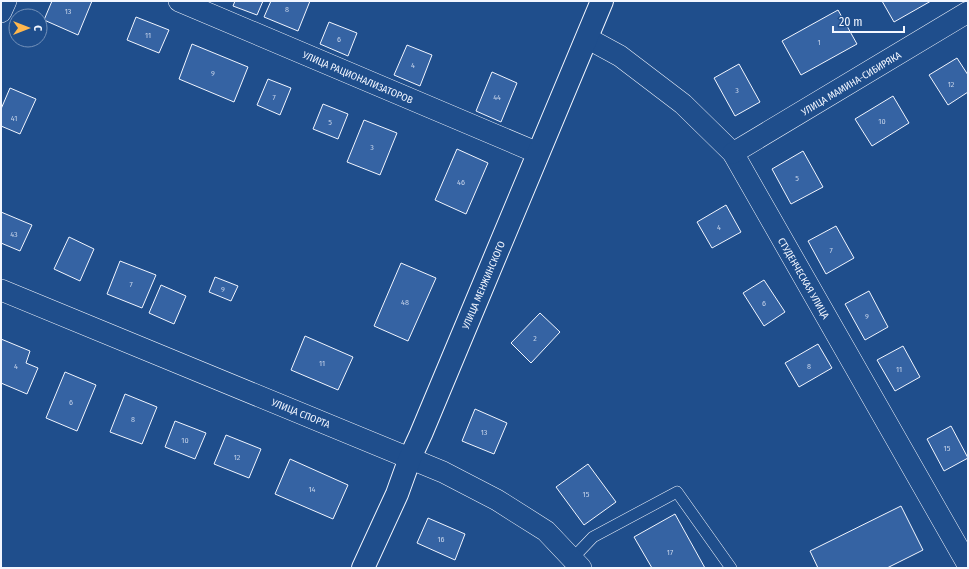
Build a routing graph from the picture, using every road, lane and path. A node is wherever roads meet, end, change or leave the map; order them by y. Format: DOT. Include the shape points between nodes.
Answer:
graph roads {
  1 [pos="6,1"];
  2 [pos="179,1"];
  3 [pos="602,1"];
  4 [pos="1,12"];
  5 [pos="968,12"];
  6 [pos="587,38"];
  7 [pos="538,153"];
  8 [pos="733,153"];
  9 [pos="1,290"];
  10 [pos="410,458"];
  11 [pos="577,563"];
  12 [pos="968,565"];
  13 [pos="363,568"];
  14 [pos="731,568"];
  1 -- 4 [label="street"];
  2 -- 7 [label="street, УЛИЦА РАЦИОНАЛИЗАТОРОВ"];
  3 -- 6 [label="street, УЛИЦА МЕНЖИНСКОГО"];
  5 -- 8 [label="street, УЛИЦА МАМИНА-СИБИРЯКА"];
  6 -- 7 [label="street, УЛИЦА МЕНЖИНСКОГО"];
  6 -- 8 [label="street, СТУДЕНЧЕСКАЯ УЛИЦА" via="620,56 683,104"];
  7 -- 10 [label="street, УЛИЦА МЕНЖИНСКОГО"];
  8 -- 12 [label="street, СТУДЕНЧЕСКАЯ УЛИЦА"];
  9 -- 10 [label="street, УЛИЦА СПОРТА"];
  10 -- 11 [label="street, УЛИЦА СПОРТА" via="497,500 546,531"];
  10 -- 13 [label="street, УЛИЦА МЕНЖИНСКОГО" via="397,494"];
  11 -- 14 [label="lane" via="593,537 677,492"];
}
